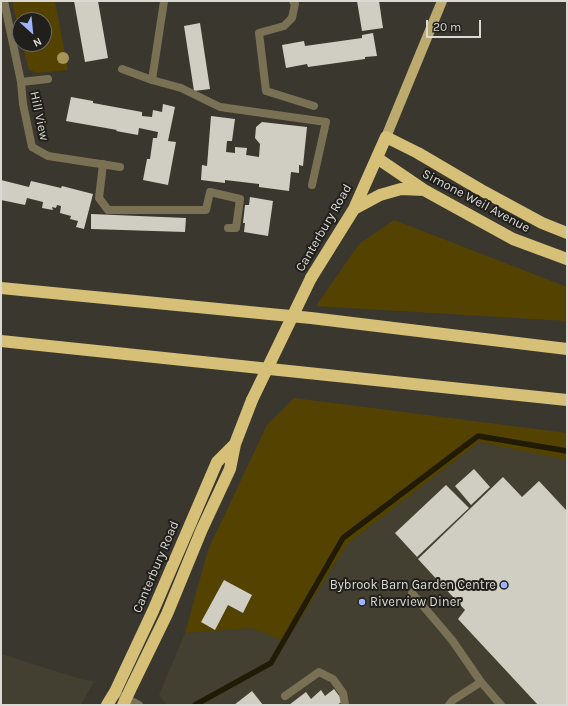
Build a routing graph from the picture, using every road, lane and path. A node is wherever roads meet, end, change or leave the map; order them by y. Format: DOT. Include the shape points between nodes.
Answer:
graph roads {
  1 [pos="4,1"];
  2 [pos="164,1"];
  3 [pos="294,1"];
  4 [pos="442,1"];
  5 [pos="122,69"];
  6 [pos="48,79"];
  7 [pos="152,80"];
  8 [pos="20,82"];
  9 [pos="314,106"];
  10 [pos="386,137"];
  11 [pos="377,158"];
  12 [pos="103,164"];
  13 [pos="120,167"];
  14 [pos="312,184"];
  15 [pos="424,190"];
  16 [pos="354,209"];
  17 [pos="228,228"];
  18 [pos="567,233"];
  19 [pos="567,259"];
  20 [pos="1,288"];
  21 [pos="1,341"];
  22 [pos="567,349"];
  23 [pos="567,400"];
  24 [pos="235,444"];
  25 [pos="412,593"];
  26 [pos="481,682"];
  27 [pos="115,692"];
  28 [pos="285,696"];
  29 [pos="125,702"];
  30 [pos="107,705"];
  31 [pos="140,705"];
  32 [pos="345,705"];
  33 [pos="449,705"];
  34 [pos="501,705"];
  1 -- 8 [label="street, Hill View"];
  2 -- 7 [label="street"];
  3 -- 9 [label="street" via="292,18 284,26 259,33 266,91"];
  4 -- 10 [label="main road, Canterbury Road"];
  5 -- 7 [label="street"];
  6 -- 8 [label="street"];
  7 -- 14 [label="street" via="181,88 220,107 326,122"];
  8 -- 12 [label="street, Hill View" via="32,147 48,156"];
  10 -- 11 [label="highway, Canterbury Road"];
  10 -- 18 [label="highway, Simone Weil Avenue" via="535,219"];
  11 -- 15 [label="highway, Simone Weil Avenue"];
  11 -- 16 [label="highway, Canterbury Road"];
  12 -- 13 [label="street, Hill View"];
  12 -- 17 [label="street" via="99,198 108,210 206,210 210,192 240,199 236,228"];
  15 -- 16 [label="highway" via="401,189 380,195"];
  15 -- 19 [label="highway, Simone Weil Avenue" via="513,239"];
  16 -- 24 [label="highway, Canterbury Road, bridge" via="311,278 252,400"];
  20 -- 22 [label="highway" via="311,318"];
  21 -- 23 [label="highway"];
  24 -- 27 [label="highway, Canterbury Road" via="217,462"];
  24 -- 29 [label="highway, Canterbury Road" via="230,469 167,614"];
  25 -- 26 [label="street" via="452,640"];
  26 -- 33 [label="street"];
  26 -- 34 [label="street"];
  27 -- 29 [label="street"];
  27 -- 30 [label="highway, Canterbury Road"];
  28 -- 32 [label="street" via="319,672 333,679 344,693"];
  29 -- 31 [label="street"];
}
